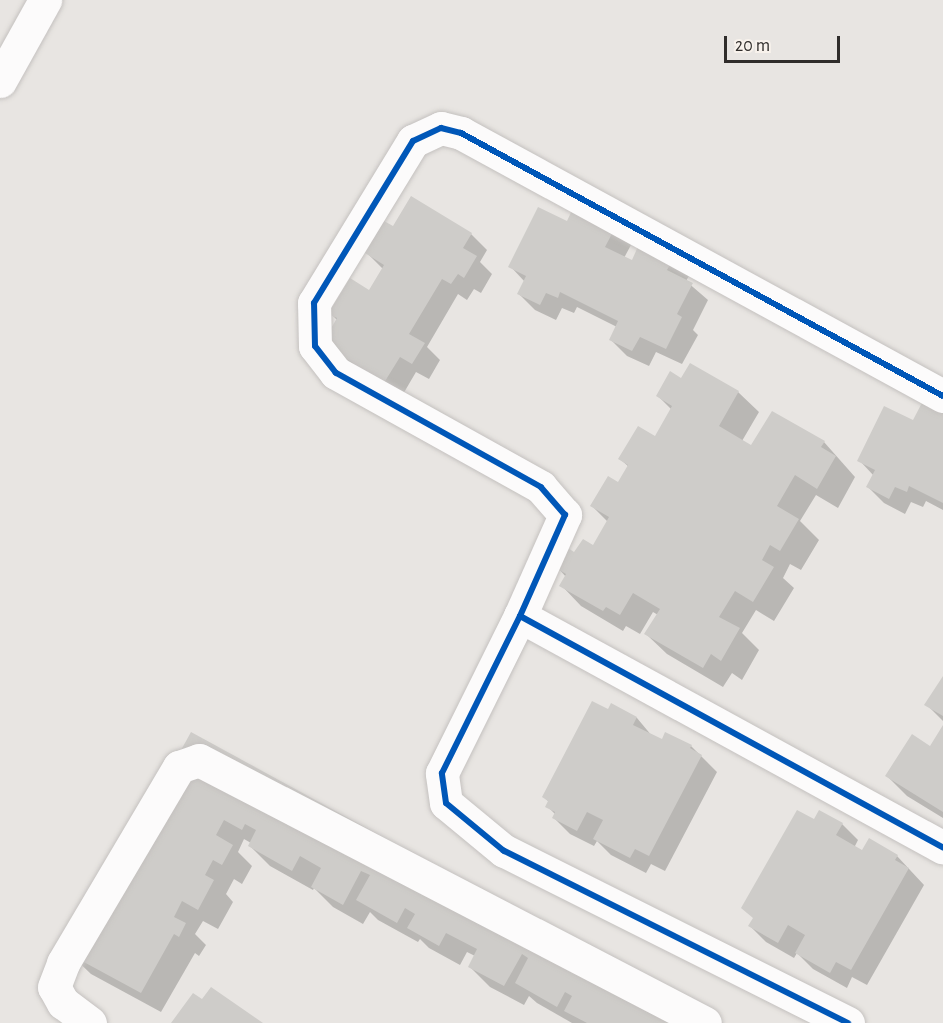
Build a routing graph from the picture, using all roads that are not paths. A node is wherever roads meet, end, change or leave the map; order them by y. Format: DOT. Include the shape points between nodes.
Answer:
graph roads {
  1 [pos="45,0"];
  2 [pos="0,81"];
  3 [pos="943,396"];
  4 [pos="520,616"];
  5 [pos="943,848"];
  6 [pos="90,1023"];
  7 [pos="705,1023"];
  8 [pos="848,1023"];
  1 -- 2 [label="street"];
  3 -- 4 [label="street" via="461,133 441,128 413,141 314,303 315,346 336,373 541,487 566,515"];
  4 -- 5 [label="street"];
  4 -- 8 [label="street" via="442,773 446,803 504,851"];
  6 -- 7 [label="street" via="63,1003 54,987 63,963 179,767 199,760"];
}
